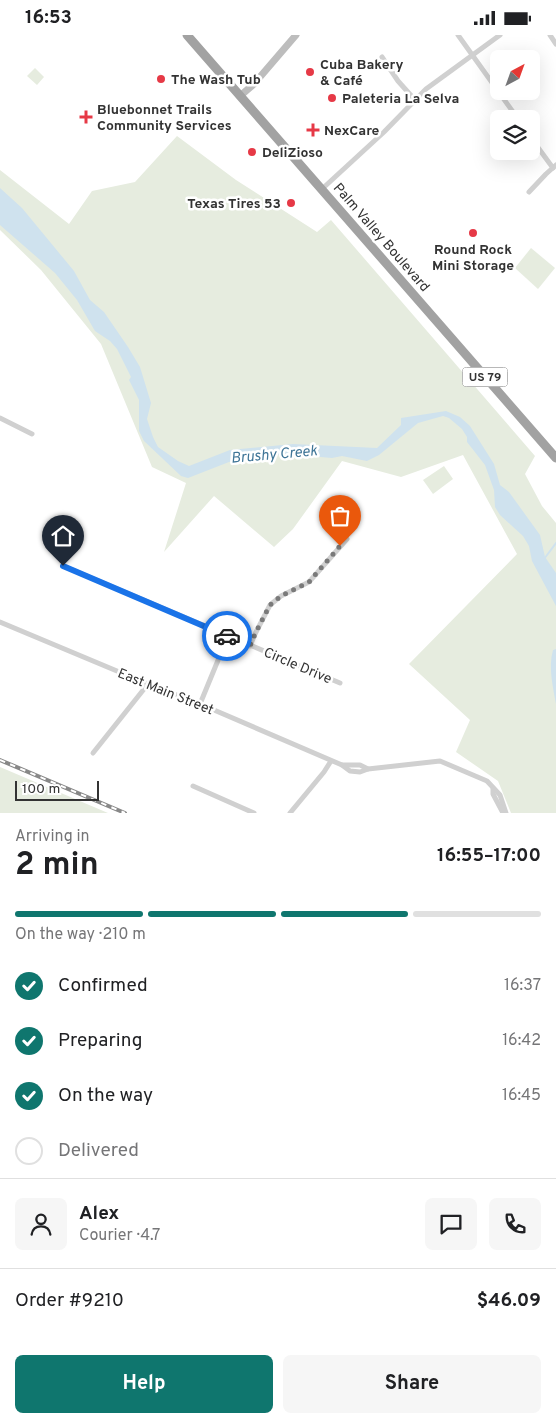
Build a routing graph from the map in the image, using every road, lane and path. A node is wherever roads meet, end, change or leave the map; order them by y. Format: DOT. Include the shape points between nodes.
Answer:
graph roads {
  1 [pos="187,35"];
  2 [pos="296,35"];
  3 [pos="458,35"];
  4 [pos="500,35"];
  5 [pos="550,35"];
  6 [pos="556,44"];
  7 [pos="472,55"];
  8 [pos="382,57"];
  9 [pos="240,96"];
  10 [pos="415,100"];
  11 [pos="512,110"];
  12 [pos="540,149"];
  13 [pos="554,167"];
  14 [pos="322,189"];
  15 [pos="529,192"];
  16 [pos="0,419"];
  17 [pos="32,434"];
  18 [pos="556,458"];
  19 [pos="347,539"];
  20 [pos="63,566"];
  21 [pos="0,622"];
  22 [pos="228,636"];
  23 [pos="250,646"];
  24 [pos="340,683"];
  25 [pos="148,684"];
  26 [pos="200,704"];
  27 [pos="93,753"];
  28 [pos="331,761"];
  29 [pos="193,786"];
  30 [pos="254,813"];
  31 [pos="290,813"];
  32 [pos="504,813"];
  1 -- 9 [label="highway, Palm Valley Boulevard / US 79"];
  2 -- 9 [label="main road"];
  3 -- 7 [label="street"];
  4 -- 7 [label="street"];
  5 -- 6 [label="street"];
  7 -- 10 [label="street"];
  7 -- 11 [label="street"];
  8 -- 10 [label="street"];
  9 -- 14 [label="highway, Palm Valley Boulevard / US 79"];
  10 -- 14 [label="street"];
  12 -- 13 [label="street"];
  13 -- 15 [label="street"];
  14 -- 18 [label="highway, Palm Valley Boulevard / US 79"];
  16 -- 17 [label="street"];
  19 -- 23 [label="street" via="309,582 270,605"];
  20 -- 22 [label="street, Circle Drive"];
  21 -- 25 [label="street, East Main Street"];
  22 -- 23 [label="street, Circle Drive"];
  22 -- 26 [label="street"];
  23 -- 24 [label="street, Circle Drive"];
  25 -- 26 [label="street, East Main Street"];
  25 -- 27 [label="street"];
  26 -- 28 [label="street, East Main Street"];
  28 -- 31 [label="street"];
  28 -- 32 [label="street, East Main Street" via="350,771 360,772 440,761 486,781"];
  29 -- 30 [label="street"];
}
